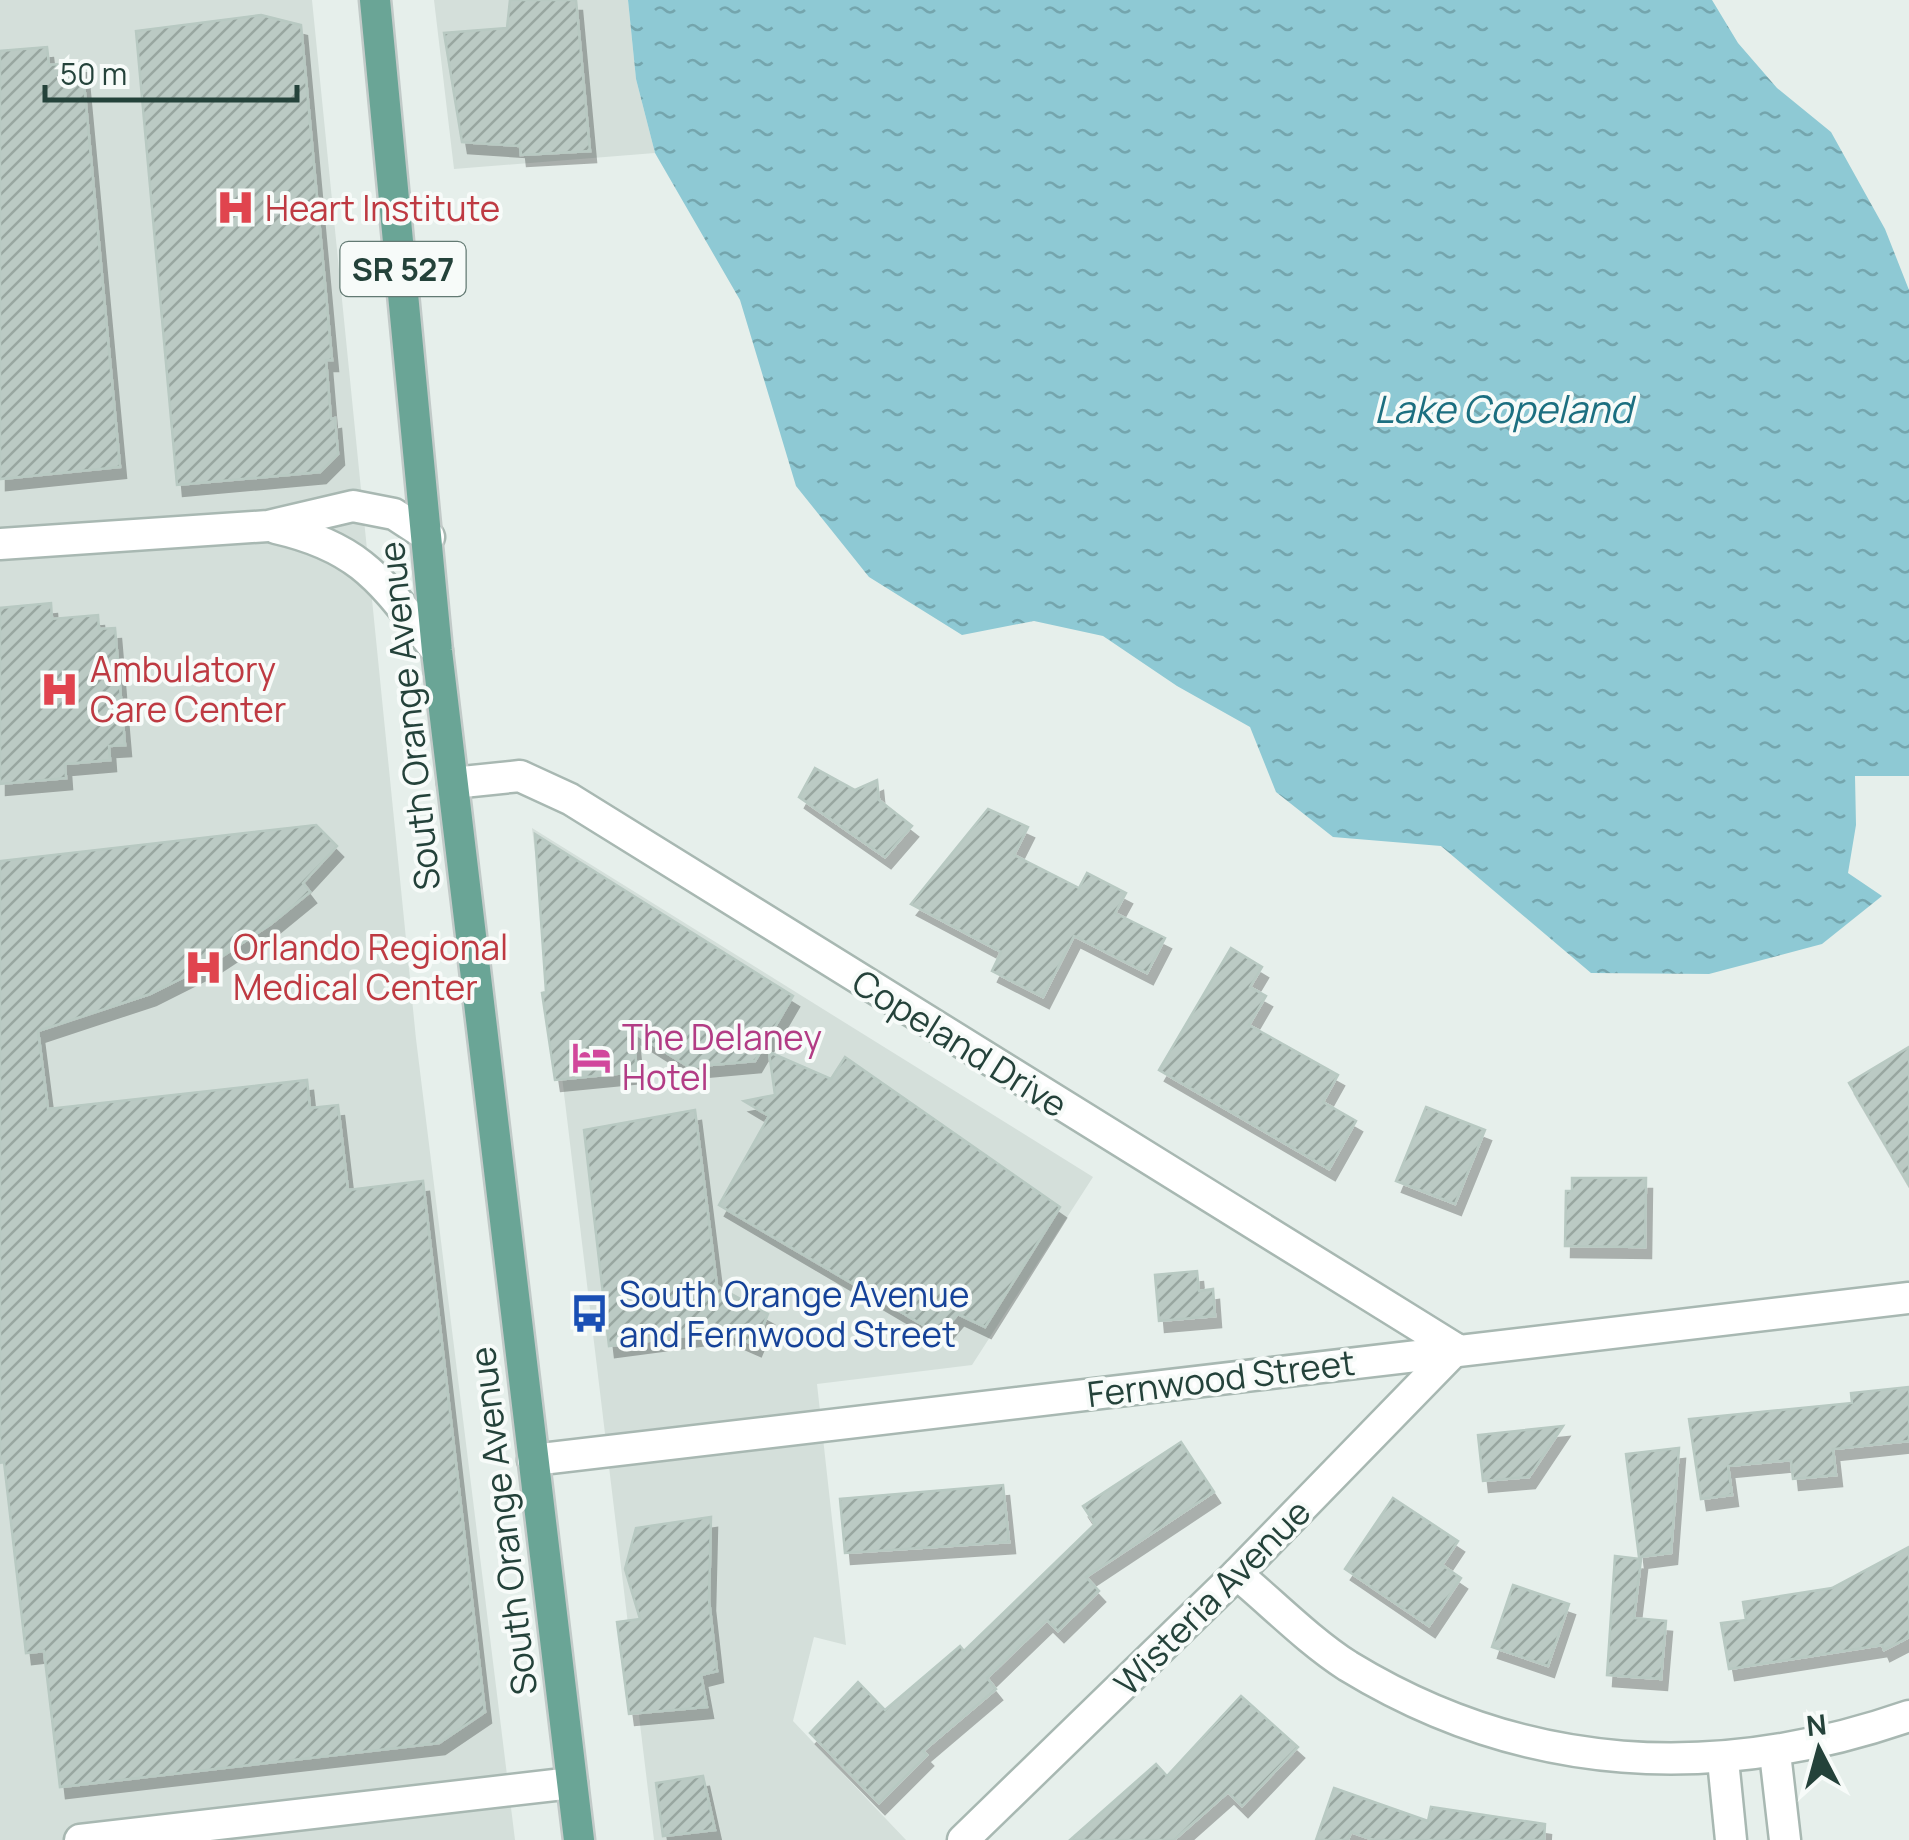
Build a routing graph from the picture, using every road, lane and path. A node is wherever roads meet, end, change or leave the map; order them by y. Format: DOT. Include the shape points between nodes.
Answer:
graph roads {
  1 [pos="375,0"];
  2 [pos="268,526"];
  3 [pos="429,537"];
  4 [pos="0,544"];
  5 [pos="437,652"];
  6 [pos="453,783"];
  7 [pos="1909,1298"];
  8 [pos="1456,1350"];
  9 [pos="534,1460"];
  10 [pos="1237,1574"];
  11 [pos="1909,1716"];
  12 [pos="1775,1753"];
  13 [pos="1723,1760"];
  14 [pos="572,1783"];
  15 [pos="80,1840"];
  16 [pos="579,1840"];
  17 [pos="963,1840"];
  18 [pos="1731,1840"];
  19 [pos="1785,1840"];
  1 -- 3 [label="main road, South Orange Avenue / SR 527"];
  2 -- 3 [label="street" via="354,506 394,514"];
  2 -- 4 [label="street"];
  2 -- 5 [label="street" via="315,537 358,560"];
  3 -- 5 [label="main road, South Orange Avenue / SR 527"];
  5 -- 6 [label="main road, South Orange Avenue / SR 527"];
  6 -- 8 [label="street, Copeland Drive" via="520,776 570,799"];
  6 -- 9 [label="main road, South Orange Avenue / SR 527"];
  7 -- 8 [label="street, Fernwood Street"];
  8 -- 9 [label="street, Fernwood Street"];
  8 -- 10 [label="street, Wisteria Avenue"];
  9 -- 14 [label="main road, South Orange Avenue / SR 527"];
  10 -- 13 [label="street" via="1345,1664 1489,1732 1596,1753"];
  10 -- 17 [label="street, Wisteria Avenue"];
  11 -- 12 [label="street"];
  12 -- 13 [label="street"];
  12 -- 19 [label="street"];
  13 -- 18 [label="street"];
  14 -- 15 [label="street"];
  14 -- 16 [label="main road, South Orange Avenue / SR 527"];
}
